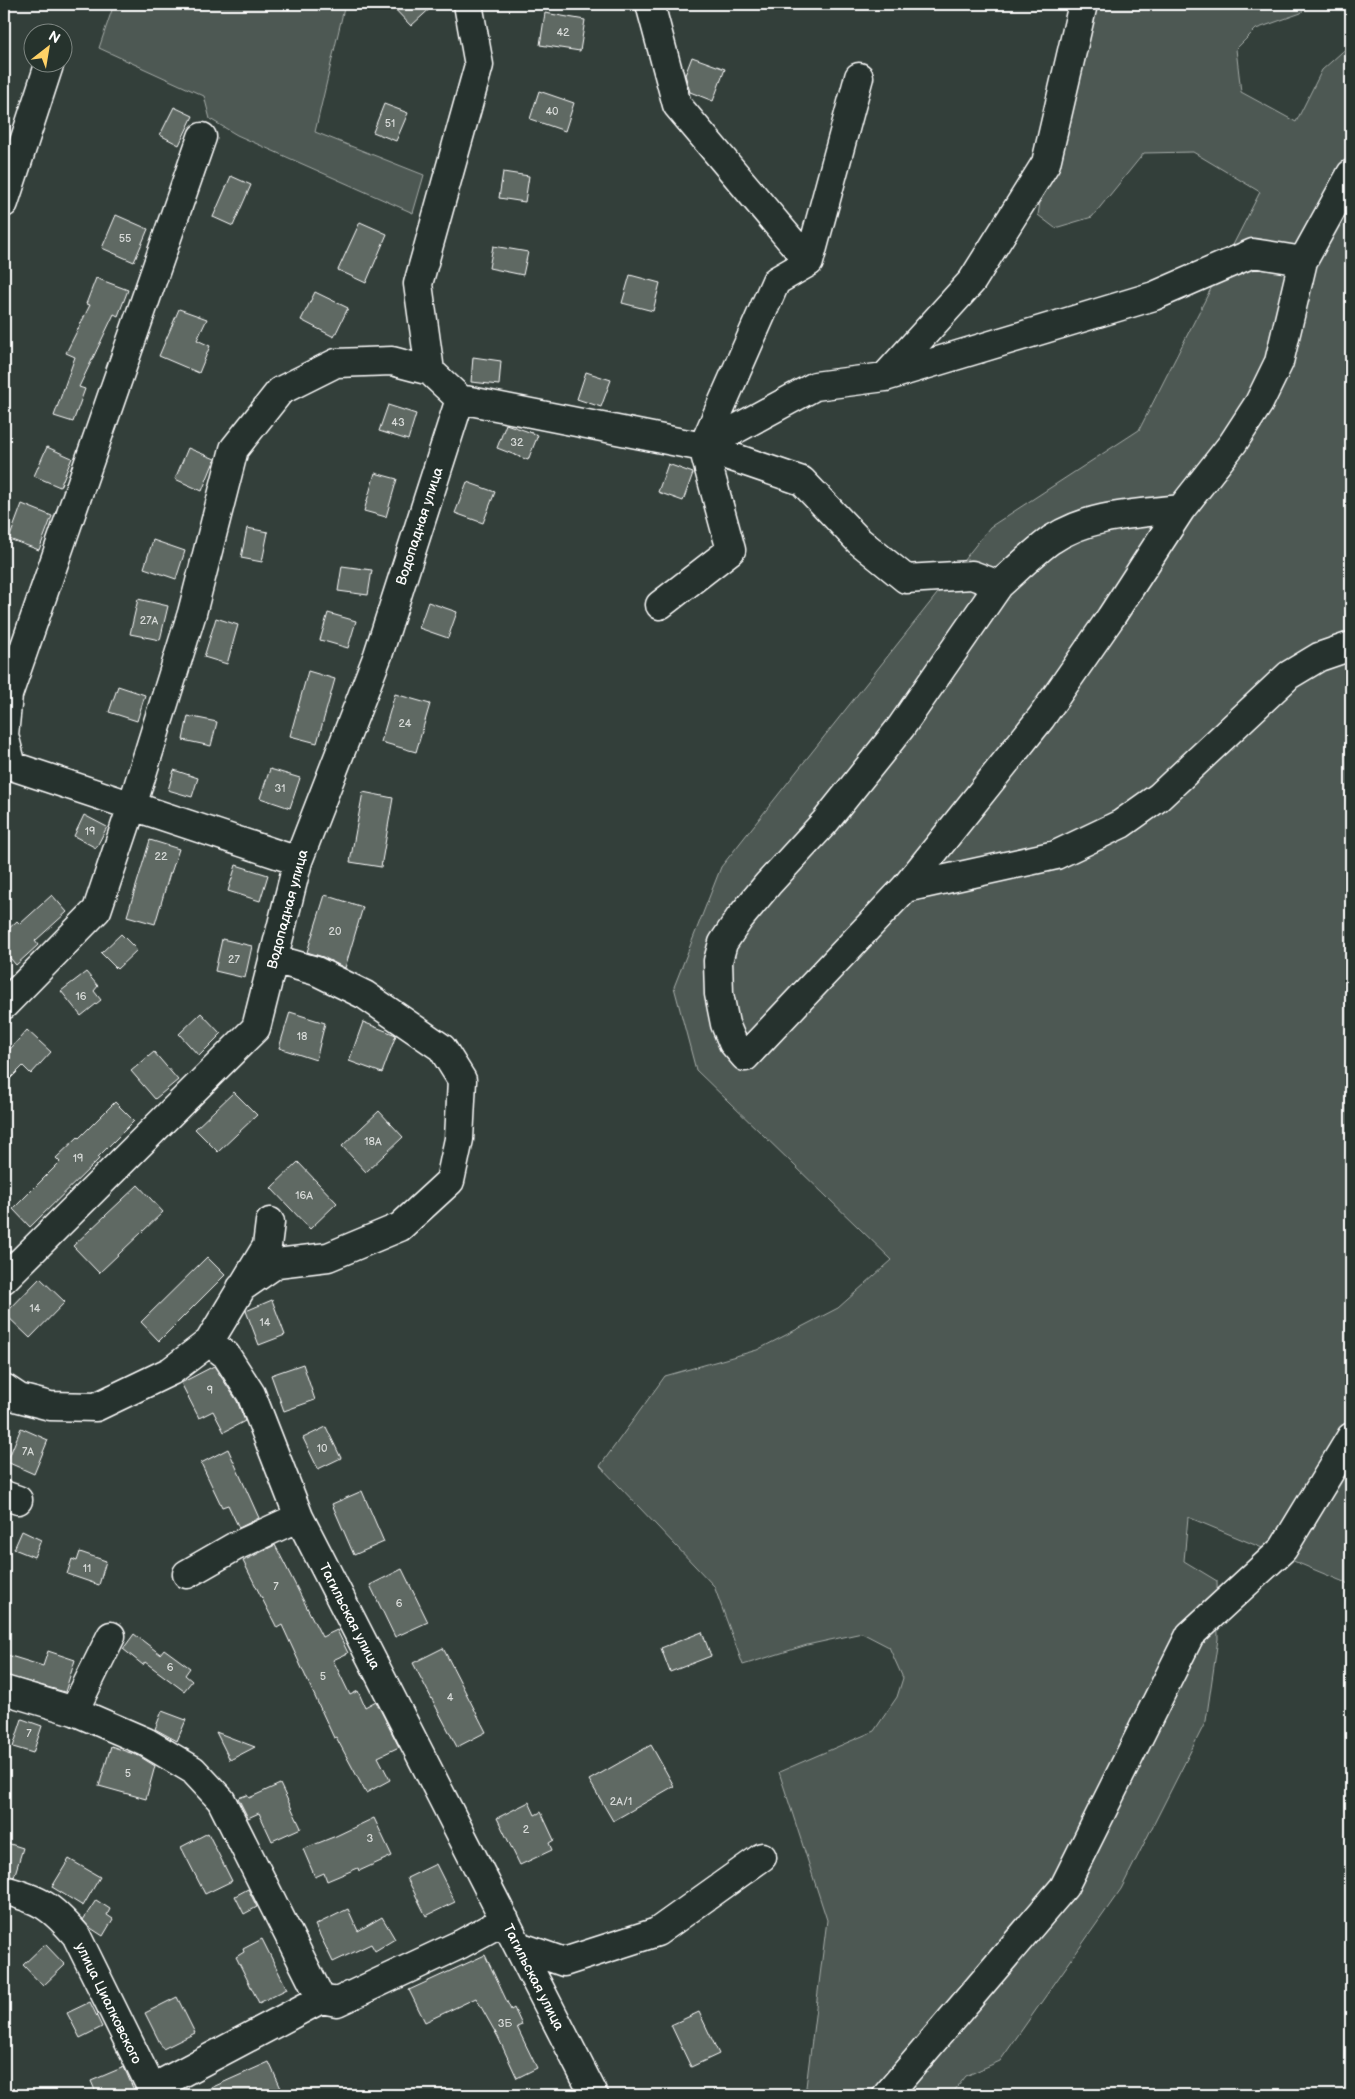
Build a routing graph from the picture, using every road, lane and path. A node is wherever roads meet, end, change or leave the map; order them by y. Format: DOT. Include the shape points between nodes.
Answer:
graph roads {
  1 [pos="468,4"];
  2 [pos="650,4"];
  3 [pos="1083,4"];
  4 [pos="47,72"];
  5 [pos="859,77"];
  6 [pos="202,137"];
  7 [pos="1351,174"];
  8 [pos="4,202"];
  9 [pos="1302,261"];
  10 [pos="809,262"];
  11 [pos="430,371"];
  12 [pos="885,376"];
  13 [pos="460,399"];
  14 [pos="703,447"];
  15 [pos="1181,509"];
  16 [pos="999,585"];
  17 [pos="660,605"];
  18 [pos="1351,646"];
  19 [pos="8,771"];
  20 [pos="132,806"];
  21 [pos="298,861"];
  22 [pos="905,888"];
  23 [pos="274,959"];
  24 [pos="4,1004"];
  25 [pos="270,1222"];
  26 [pos="4,1279"];
  27 [pos="241,1288"];
  28 [pos="209,1342"];
  29 [pos="4,1388"];
  30 [pos="1351,1437"];
  31 [pos="299,1517"];
  32 [pos="187,1574"];
  33 [pos="111,1636"];
  34 [pos="4,1690"];
  35 [pos="74,1711"];
  36 [pos="762,1857"];
  37 [pos="4,1890"];
  38 [pos="505,1920"];
  39 [pos="518,1946"];
  40 [pos="322,1999"];
  41 [pos="153,2092"];
  42 [pos="594,2095"];
  43 [pos="887,2095"];
  1 -- 11 [label="street" via="479,65 418,284"];
  2 -- 10 [label="street" via="677,105"];
  3 -- 12 [label="street" via="1046,163 972,281"];
  4 -- 8 [label="street"];
  5 -- 10 [label="street"];
  6 -- 19 [label="street" via="8,695 4,735"];
  7 -- 9 [label="street"];
  9 -- 12 [label="street" via="1253,253 1154,296"];
  9 -- 15 [label="street" via="1279,362 1233,443"];
  10 -- 14 [label="street" via="776,281"];
  11 -- 13 [label="street"];
  11 -- 20 [label="street" via="392,361 336,363 280,391 234,449 192,613"];
  12 -- 14 [label="street" via="815,386"];
  13 -- 14 [label="street"];
  13 -- 21 [label="street, Водопадная улица" via="378,655"];
  14 -- 16 [label="street" via="802,481 859,541 906,579 972,575"];
  14 -- 17 [label="street" via="731,550"];
  15 -- 16 [label="street" via="1109,516 1082,524 1051,540"];
  15 -- 22 [label="street" via="1111,618 1040,718"];
  16 -- 22 [label="street" via="901,727 825,822 739,919 723,943 718,961 719,994 725,1024 733,1043 745,1057"];
  18 -- 22 [label="street" via="1320,657 1289,675 1159,797 1121,824 1056,855"];
  19 -- 20 [label="street"];
  20 -- 21 [label="street"];
  20 -- 24 [label="street" via="97,910"];
  21 -- 23 [label="street, Водопадная улица"];
  23 -- 26 [label="street, Водопадная улица" via="256,1028"];
  23 -- 27 [label="street" via="316,971 365,995 442,1048 462,1080 459,1139 450,1181 400,1227 328,1257 278,1263"];
  25 -- 27 [label="street" via="267,1246"];
  27 -- 28 [label="street"];
  28 -- 29 [label="street" via="171,1371 96,1407 50,1406 19,1398"];
  28 -- 31 [label="street, Тагильская улица" via="226,1355 250,1394"];
  30 -- 43 [label="street" via="1283,1550 1190,1635 1064,1887"];
  31 -- 32 [label="street" via="234,1547"];
  31 -- 38 [label="street, Тагильская улица"];
  33 -- 35 [label="street"];
  34 -- 35 [label="street"];
  35 -- 40 [label="street" via="146,1742 193,1770 221,1800"];
  36 -- 39 [label="street" via="657,1932 564,1962"];
  37 -- 41 [label="street, улица Циалковского" via="34,1898 58,1915 76,1935"];
  38 -- 39 [label="street, Тагильская улица"];
  38 -- 40 [label="street" via="337,2002"];
  39 -- 42 [label="street, Тагильская улица"];
  40 -- 41 [label="street"];
}
